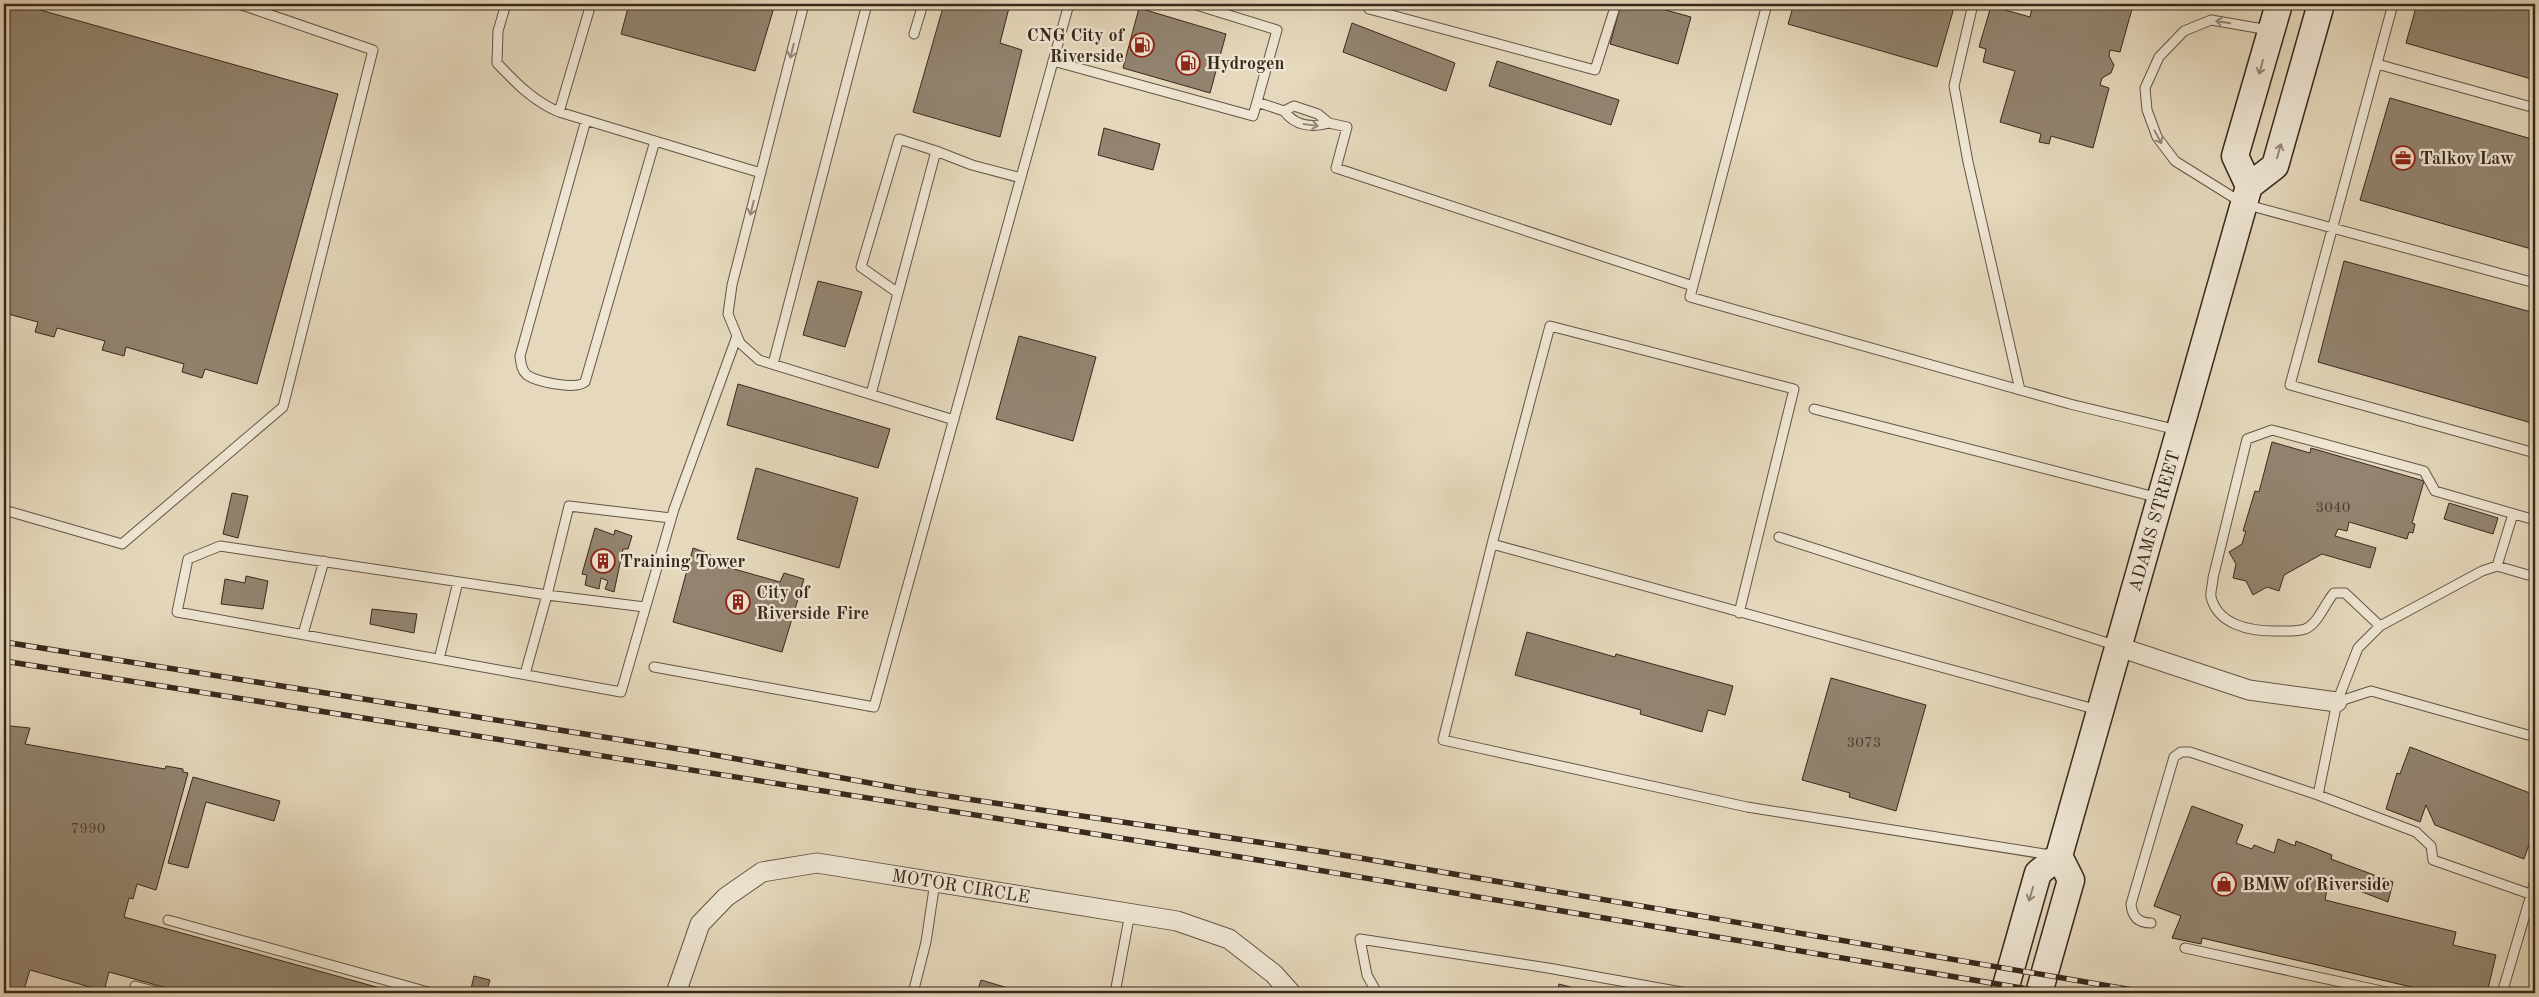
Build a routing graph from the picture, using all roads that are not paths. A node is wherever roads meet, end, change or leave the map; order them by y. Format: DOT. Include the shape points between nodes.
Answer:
graph roads {
  1 [pos="238,4"];
  2 [pos="506,4"];
  3 [pos="591,4"];
  4 [pos="804,4"];
  5 [pos="867,4"];
  6 [pos="923,4"];
  7 [pos="1068,4"];
  8 [pos="1193,4"];
  9 [pos="1366,4"];
  10 [pos="1616,4"];
  11 [pos="1767,4"];
  12 [pos="1973,4"];
  13 [pos="2279,4"];
  14 [pos="2321,4"];
  15 [pos="2393,4"];
  16 [pos="2272,30"];
  17 [pos="914,34"];
  18 [pos="1054,61"];
  19 [pos="2377,64"];
  20 [pos="1257,102"];
  21 [pos="2535,108"];
  22 [pos="1284,111"];
  23 [pos="559,112"];
  24 [pos="586,120"];
  25 [pos="1329,123"];
  26 [pos="655,141"];
  27 [pos="936,151"];
  28 [pos="760,173"];
  29 [pos="1021,178"];
  30 [pos="2246,195"];
  31 [pos="2332,228"];
  32 [pos="2535,283"];
  33 [pos="1693,286"];
  34 [pos="898,293"];
  35 [pos="737,336"];
  36 [pos="773,364"];
  37 [pos="2020,390"];
  38 [pos="871,394"];
  39 [pos="1814,409"];
  40 [pos="954,420"];
  41 [pos="2179,431"];
  42 [pos="2535,453"];
  43 [pos="2159,498"];
  44 [pos="4,510"];
  45 [pos="2513,514"];
  46 [pos="671,518"];
  47 [pos="2535,520"];
  48 [pos="1779,537"];
  49 [pos="1492,544"];
  50 [pos="324,561"];
  51 [pos="2497,566"];
  52 [pos="2535,577"];
  53 [pos="458,582"];
  54 [pos="547,595"];
  55 [pos="645,608"];
  56 [pos="1739,613"];
  57 [pos="2380,626"];
  58 [pos="302,634"];
  59 [pos="2119,647"];
  60 [pos="439,659"];
  61 [pos="654,667"];
  62 [pos="525,674"];
  63 [pos="2337,702"];
  64 [pos="2101,710"];
  65 [pos="2535,736"];
  66 [pos="2318,795"];
  67 [pos="2059,856"];
  68 [pos="2535,881"];
  69 [pos="935,882"];
  70 [pos="2530,894"];
  71 [pos="1130,913"];
  72 [pos="168,920"];
  73 [pos="2151,923"];
  74 [pos="2185,948"];
  75 [pos="135,986"];
  76 [pos="161,993"];
  77 [pos="432,993"];
  78 [pos="676,993"];
  79 [pos="913,993"];
  80 [pos="1115,993"];
  81 [pos="1291,993"];
  82 [pos="1377,993"];
  83 [pos="1686,993"];
  84 [pos="2004,993"];
  85 [pos="2038,993"];
  86 [pos="2391,993"];
  87 [pos="2502,993"];
  1 -- 44 [label="lane" via="373,50 283,407 122,544"];
  2 -- 23 [label="lane" via="498,31 497,63 541,104"];
  3 -- 23 [label="lane"];
  4 -- 28 [label="lane, one-way"];
  5 -- 36 [label="lane"];
  6 -- 17 [label="lane"];
  7 -- 18 [label="lane"];
  8 -- 20 [label="lane" via="1277,30"];
  9 -- 10 [label="lane" via="1369,9 1595,70"];
  11 -- 33 [label="lane"];
  12 -- 37 [label="lane" via="1954,86"];
  13 -- 16 [label="main road"];
  30 -- 14 [label="main road, one-way" via="2275,166"];
  15 -- 19 [label="lane"];
  16 -- 30 [label="main road, one-way" via="2236,156"];
  16 -- 30 [label="lane, one-way" via="2212,20 2184,31 2159,57 2145,88 2147,110 2157,137 2175,161"];
  18 -- 20 [label="lane" via="1253,116"];
  18 -- 29 [label="lane"];
  19 -- 21 [label="lane"];
  19 -- 31 [label="lane"];
  20 -- 22 [label="lane"];
  22 -- 25 [label="lane" via="1294,106 1318,114"];
  22 -- 25 [label="lane, one-way" via="1290,120 1314,127"];
  23 -- 24 [label="lane"];
  24 -- 26 [label="lane"];
  24 -- 26 [label="lane" via="520,356 521,366 529,376 572,387 585,382"];
  25 -- 33 [label="lane" via="1347,127 1336,168"];
  26 -- 28 [label="lane"];
  27 -- 29 [label="lane"];
  27 -- 34 [label="lane"];
  27 -- 34 [label="lane" via="898,139 861,267"];
  28 -- 35 [label="lane, one-way" via="732,285 728,314"];
  29 -- 40 [label="lane"];
  30 -- 31 [label="lane"];
  30 -- 41 [label="main road, ADAMS STREET"];
  31 -- 32 [label="lane"];
  31 -- 42 [label="lane" via="2290,385"];
  33 -- 37 [label="lane" via="1690,297"];
  34 -- 38 [label="lane"];
  35 -- 36 [label="lane" via="740,343 760,360"];
  35 -- 46 [label="lane"];
  36 -- 38 [label="lane"];
  37 -- 41 [label="lane"];
  38 -- 40 [label="lane"];
  39 -- 43 [label="lane"];
  40 -- 61 [label="lane" via="874,707"];
  41 -- 43 [label="main road, ADAMS STREET"];
  43 -- 59 [label="main road, ADAMS STREET"];
  45 -- 47 [label="lane"];
  45 -- 51 [label="lane"];
  45 -- 57 [label="lane" via="2435,492 2424,471 2272,430 2247,439 2213,578 2211,596 2219,613 2230,624 2262,631 2294,631 2307,628 2316,620 2334,593 2345,594"];
  46 -- 54 [label="lane" via="569,506"];
  46 -- 55 [label="lane"];
  48 -- 59 [label="lane"];
  49 -- 56 [label="lane"];
  49 -- 56 [label="lane" via="1550,326 1794,389"];
  49 -- 67 [label="lane" via="1443,740 1747,807"];
  50 -- 53 [label="lane"];
  50 -- 58 [label="lane"];
  50 -- 58 [label="lane" via="220,546 188,559 177,612"];
  51 -- 52 [label="lane"];
  51 -- 57 [label="lane"];
  53 -- 54 [label="lane"];
  53 -- 60 [label="lane"];
  54 -- 55 [label="lane"];
  54 -- 62 [label="lane"];
  55 -- 62 [label="lane" via="621,692"];
  56 -- 64 [label="lane"];
  57 -- 63 [label="lane" via="2358,648"];
  58 -- 60 [label="lane"];
  59 -- 63 [label="street" via="2249,690"];
  59 -- 64 [label="main road, ADAMS STREET"];
  60 -- 62 [label="lane"];
  63 -- 65 [label="lane" via="2371,691"];
  63 -- 66 [label="lane"];
  64 -- 67 [label="main road, ADAMS STREET"];
  66 -- 70 [label="lane" via="2416,832 2431,846 2433,860"];
  66 -- 73 [label="lane" via="2190,752 2180,752 2174,757 2131,904 2137,919"];
  67 -- 84 [label="main road, one-way" via="2038,873"];
  67 -- 85 [label="main road" via="2071,880"];
  68 -- 70 [label="lane"];
  69 -- 71 [label="street, MOTOR CIRCLE"];
  69 -- 78 [label="street, MOTOR CIRCLE" via="817,863 762,872 726,897 700,924"];
  69 -- 79 [label="lane" via="926,942"];
  70 -- 87 [label="lane"];
  71 -- 80 [label="lane"];
  71 -- 81 [label="street, MOTOR CIRCLE" via="1177,921 1229,940 1274,974"];
  72 -- 77 [label="lane"];
  74 -- 86 [label="lane"];
  75 -- 76 [label="lane"];
  82 -- 83 [label="lane" via="1367,975 1360,939"];
}
